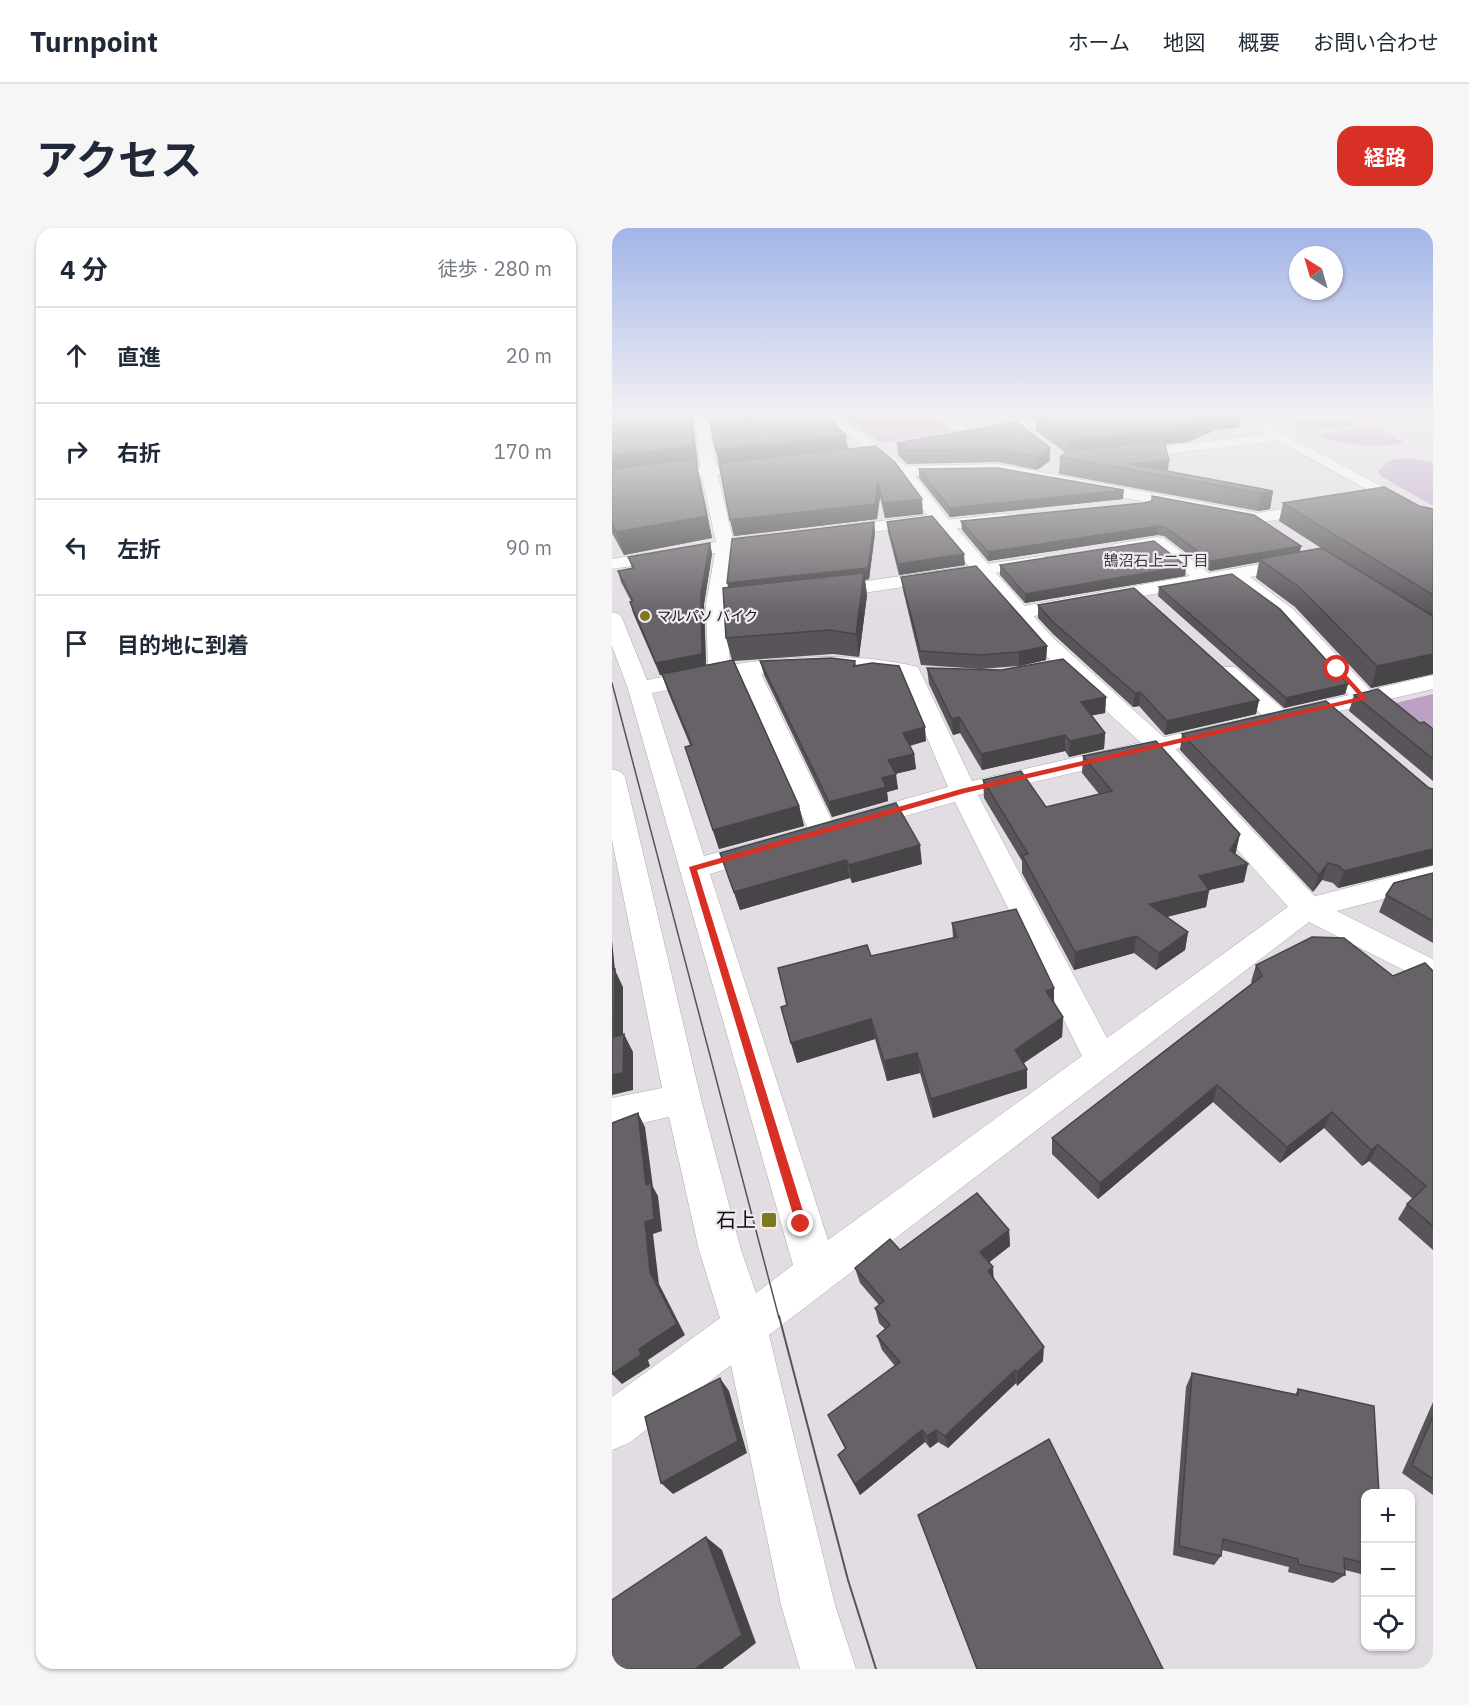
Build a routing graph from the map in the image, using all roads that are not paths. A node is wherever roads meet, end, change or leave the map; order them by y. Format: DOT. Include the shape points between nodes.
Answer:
graph roads {
  1 [pos="627,481"];
  2 [pos="711,481"];
  3 [pos="917,481"];
  4 [pos="1074,481"];
  5 [pos="1360,481"];
  6 [pos="612,483"];
  7 [pos="1387,496"];
  8 [pos="1175,501"];
  9 [pos="1359,501"];
  10 [pos="1337,505"];
  11 [pos="1118,507"];
  12 [pos="1025,516"];
  13 [pos="1258,518"];
  14 [pos="1433,521"];
  15 [pos="942,522"];
  16 [pos="815,534"];
  17 [pos="792,536"];
  18 [pos="725,544"];
  19 [pos="1099,552"];
  20 [pos="1065,558"];
  21 [pos="612,564"];
  22 [pos="983,571"];
  23 [pos="1234,574"];
  24 [pos="1205,579"];
  25 [pos="1137,591"];
  26 [pos="809,595"];
  27 [pos="786,598"];
  28 [pos="716,604"];
  29 [pos="1155,607"];
  30 [pos="1018,613"];
  31 [pos="612,618"];
  32 [pos="1216,662"];
  33 [pos="1068,664"];
  34 [pos="747,669"];
  35 [pos="719,671"];
  36 [pos="1039,671"];
  37 [pos="1433,682"];
  38 [pos="639,689"];
  39 [pos="1365,698"];
  40 [pos="1327,707"];
  41 [pos="1261,722"];
  42 [pos="1352,728"];
  43 [pos="1159,746"];
  44 [pos="612,777"];
  45 [pos="963,791"];
  46 [pos="805,836"];
  47 [pos="692,869"];
  48 [pos="1433,876"];
  49 [pos="625,888"];
  50 [pos="1307,908"];
  51 [pos="1433,973"];
  52 [pos="1102,1061"];
  53 [pos="683,1099"];
  54 [pos="612,1114"];
  55 [pos="816,1273"];
  56 [pos="746,1326"];
  57 [pos="612,1426"];
  58 [pos="828,1669"];
  1 -- 6 [label="main road"];
  2 -- 18 [label="street"];
  3 -- 15 [label="main road"];
  4 -- 8 [label="street"];
  5 -- 7 [label="main road"];
  7 -- 9 [label="street"];
  7 -- 14 [label="main road"];
  8 -- 11 [label="street"];
  8 -- 13 [label="street"];
  10 -- 13 [label="street"];
  12 -- 15 [label="street"];
  13 -- 23 [label="street" via="1320,558"];
  15 -- 16 [label="street"];
  15 -- 22 [label="main road"];
  17 -- 18 [label="street"];
  18 -- 21 [label="street"];
  18 -- 28 [label="street"];
  19 -- 24 [label="street" via="1157,542"];
  20 -- 22 [label="street"];
  22 -- 26 [label="street"];
  22 -- 30 [label="main road"];
  23 -- 24 [label="street"];
  23 -- 39 [label="street" via="1286,614"];
  24 -- 25 [label="street"];
  25 -- 29 [label="street"];
  25 -- 30 [label="street"];
  27 -- 28 [label="street"];
  28 -- 35 [label="street"];
  30 -- 33 [label="main road"];
  31 -- 38 [label="street"];
  32 -- 41 [label="street"];
  33 -- 36 [label="street"];
  33 -- 43 [label="main road"];
  34 -- 35 [label="street"];
  34 -- 45 [label="street" via="831,663 922,673"];
  34 -- 46 [label="street"];
  35 -- 38 [label="street"];
  37 -- 39 [label="street"];
  38 -- 47 [label="street"];
  39 -- 40 [label="street"];
  40 -- 41 [label="street"];
  40 -- 42 [label="street"];
  41 -- 43 [label="street"];
  43 -- 45 [label="street"];
  43 -- 50 [label="main road"];
  44 -- 49 [label="street"];
  45 -- 46 [label="street"];
  45 -- 52 [label="street"];
  46 -- 47 [label="street"];
  47 -- 55 [label="street"];
  48 -- 50 [label="street"];
  49 -- 53 [label="street"];
  50 -- 51 [label="street"];
  50 -- 52 [label="street"];
  52 -- 55 [label="street"];
  53 -- 54 [label="street"];
  53 -- 56 [label="street" via="720,1250"];
  55 -- 56 [label="street"];
  56 -- 57 [label="street"];
  56 -- 58 [label="street" via="808,1605"];
}
